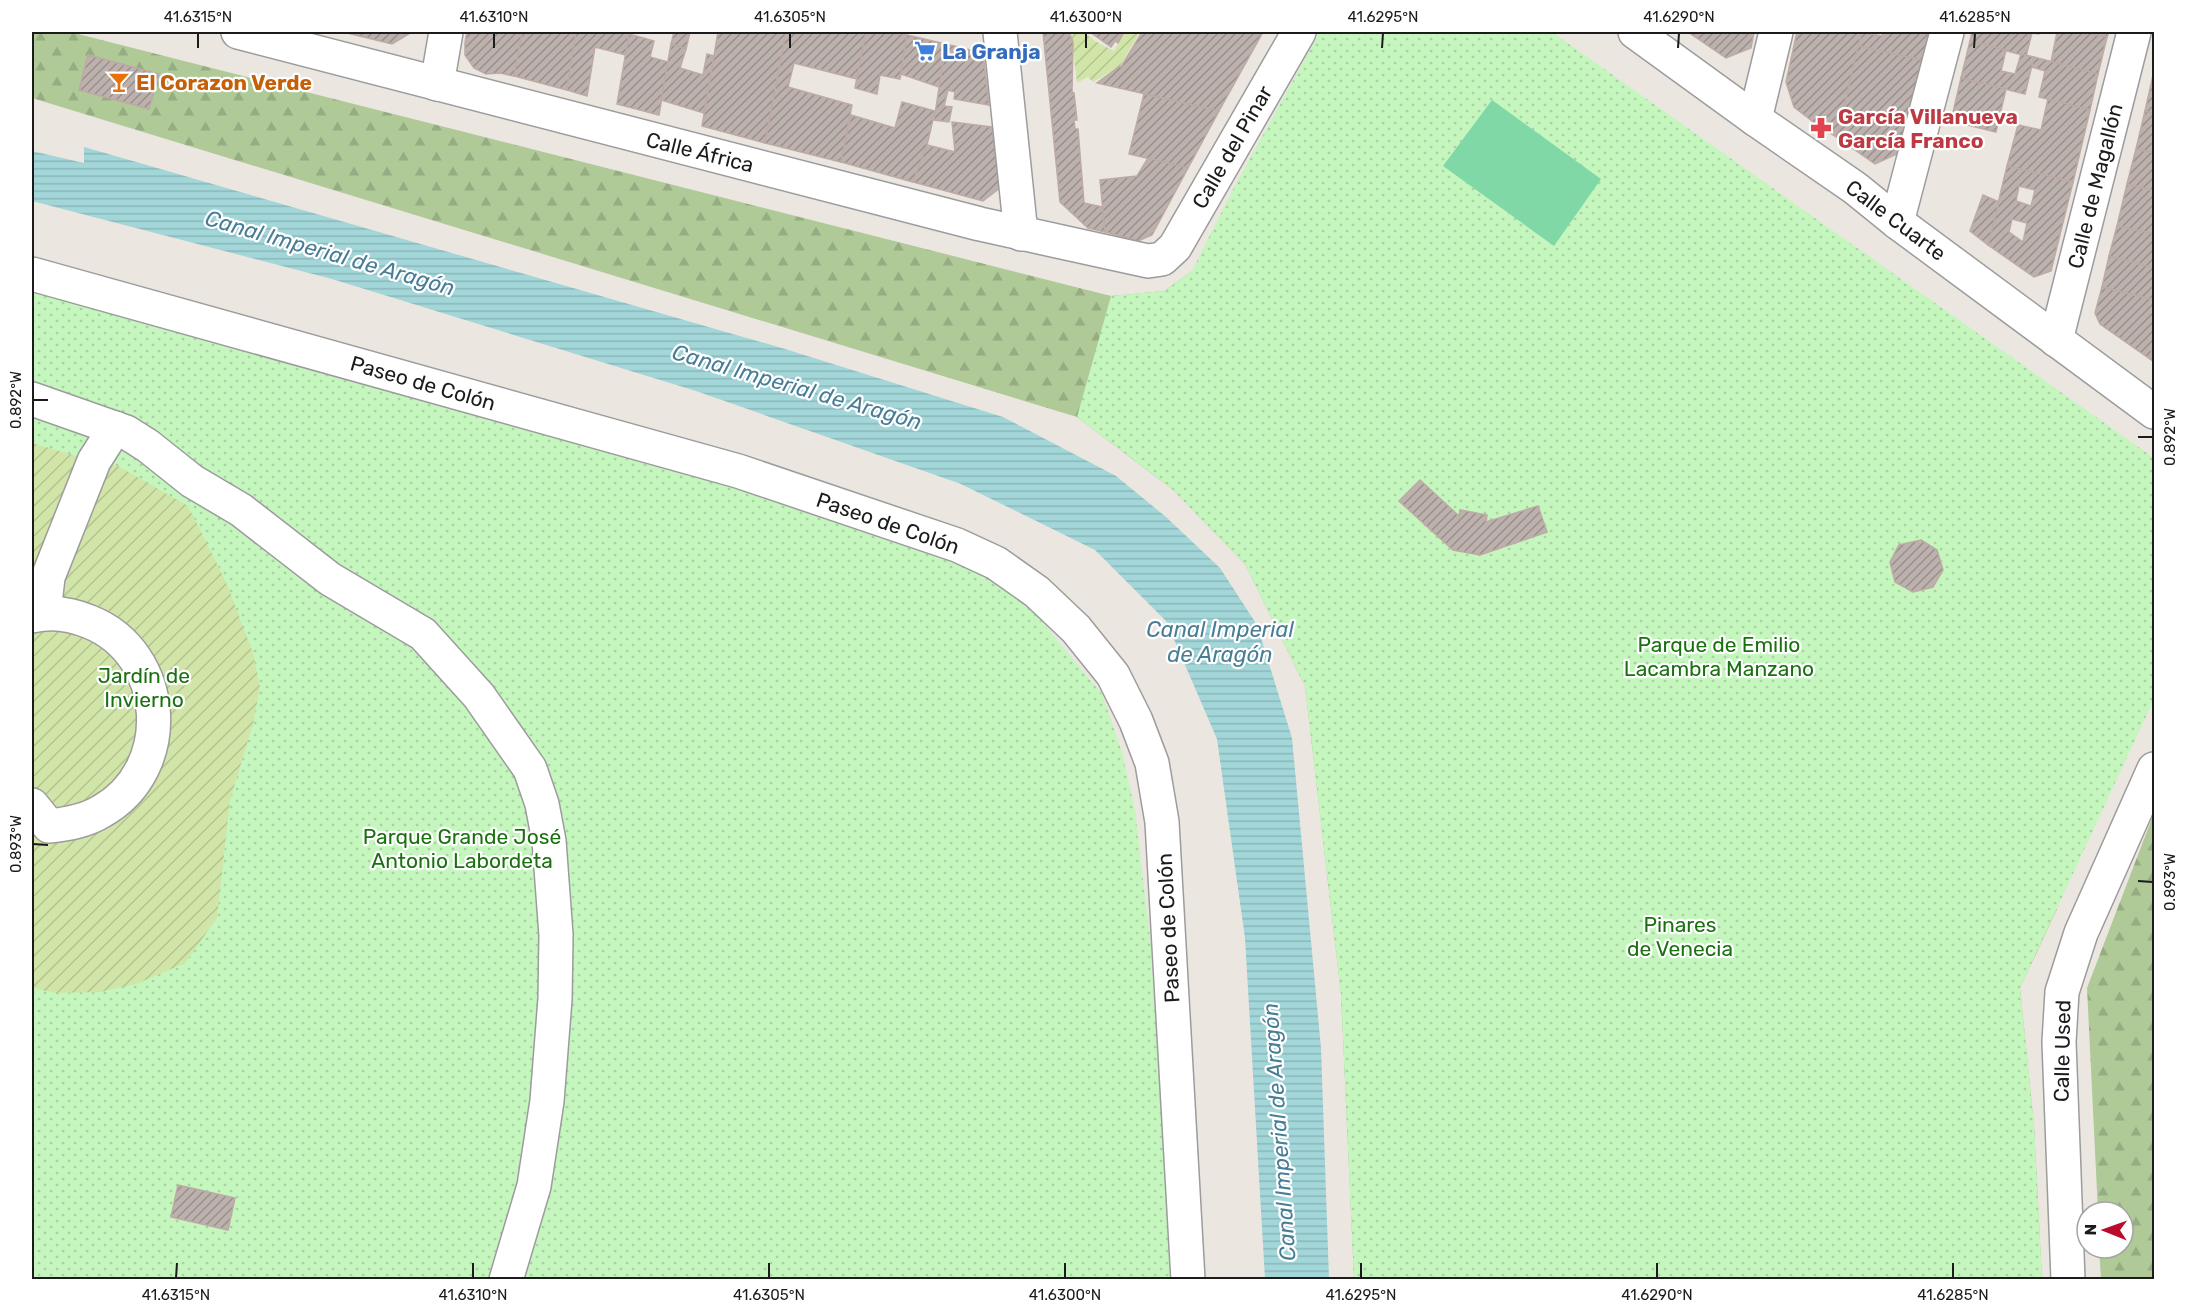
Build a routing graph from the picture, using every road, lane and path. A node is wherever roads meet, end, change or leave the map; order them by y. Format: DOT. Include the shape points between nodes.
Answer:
graph roads {
  1 [pos="238,32"];
  2 [pos="446,32"];
  3 [pos="1000,32"];
  4 [pos="1299,32"];
  5 [pos="1635,32"];
  6 [pos="1776,32"];
  7 [pos="1947,32"];
  8 [pos="2134,32"];
  9 [pos="436,84"];
  10 [pos="1755,119"];
  11 [pos="1897,222"];
  12 [pos="1021,234"];
  13 [pos="1162,259"];
  14 [pos="32,274"];
  15 [pos="2056,340"];
  16 [pos="32,399"];
  17 [pos="2154,412"];
  18 [pos="115,428"];
  19 [pos="38,614"];
  20 [pos="2154,769"];
  21 [pos="44,824"];
  22 [pos="506,1280"];
  23 [pos="1188,1280"];
  24 [pos="2068,1280"];
  1 -- 9 [label="street, Calle África"];
  2 -- 9 [label="street"];
  3 -- 12 [label="street"];
  4 -- 13 [label="street, Calle del Pinar" via="1174,247"];
  5 -- 10 [label="street, Calle Cuarte"];
  6 -- 10 [label="street"];
  7 -- 11 [label="street"];
  8 -- 15 [label="street, Calle de Magallón"];
  9 -- 12 [label="street, Calle África"];
  10 -- 11 [label="street, Calle Cuarte"];
  11 -- 15 [label="street, Calle Cuarte"];
  12 -- 13 [label="street, Calle África" via="1148,261"];
  14 -- 23 [label="street, Paseo de Colón" via="738,471 957,545 996,563 1037,592 1076,629 1113,675 1152,763 1161,822"];
  15 -- 17 [label="street, Calle Cuarte"];
  16 -- 18 [label="street"];
  18 -- 19 [label="street" via="94,461 48,577"];
  18 -- 22 [label="street" via="241,510 330,579 423,634 479,696 530,769 549,841 556,935 555,999 547,1101 534,1186"];
  19 -- 21 [label="street" via="81,618 114,635 139,663 153,698 155,716 150,754 118,800 103,811 98,828"];
  20 -- 24 [label="street, Calle Used" via="2081,933 2062,992 2059,1042"];
}
